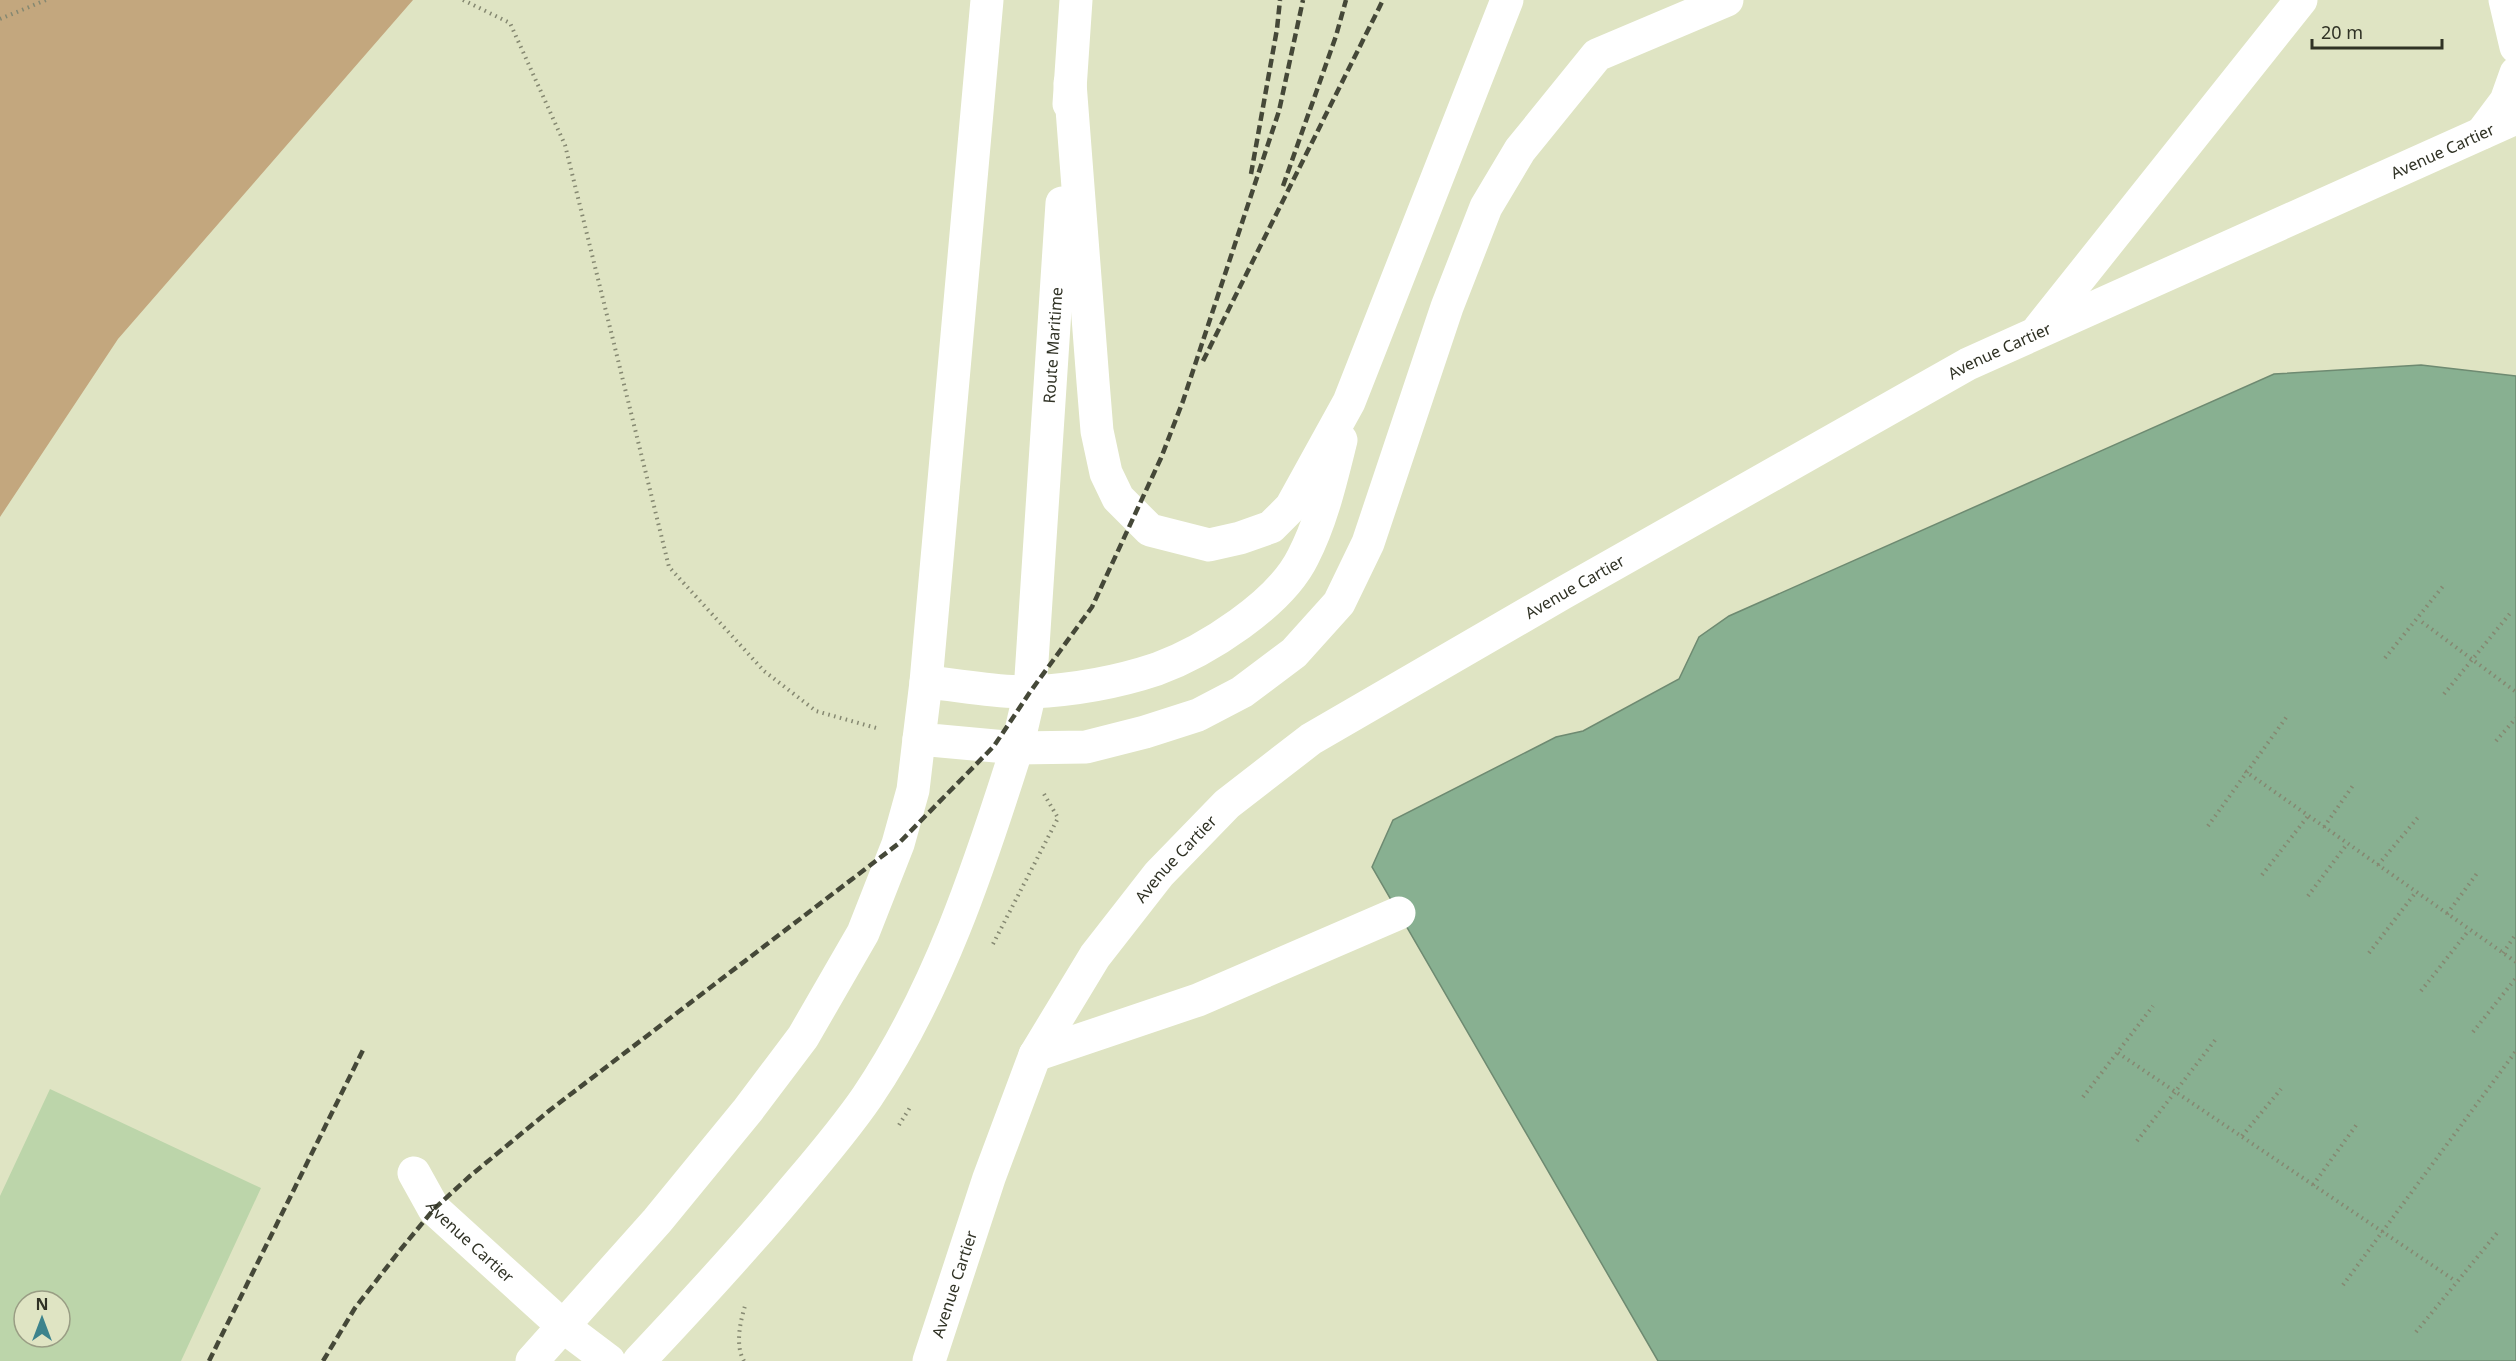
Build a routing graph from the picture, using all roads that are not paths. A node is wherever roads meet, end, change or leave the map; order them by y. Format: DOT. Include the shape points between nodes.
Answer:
graph roads {
  1 [pos="987,0"];
  2 [pos="1076,0"];
  3 [pos="1507,0"];
  4 [pos="1727,0"];
  5 [pos="2301,0"];
  6 [pos="2505,0"];
  7 [pos="2516,47"];
  8 [pos="2516,73"];
  9 [pos="1070,84"];
  10 [pos="2516,118"];
  11 [pos="2481,134"];
  12 [pos="2035,334"];
  13 [pos="1349,402"];
  14 [pos="926,682"];
  15 [pos="1030,692"];
  16 [pos="919,740"];
  17 [pos="1017,748"];
  18 [pos="1399,913"];
  19 [pos="1035,1055"];
  20 [pos="414,1173"];
  21 [pos="564,1327"];
  22 [pos="532,1361"];
  23 [pos="609,1361"];
  24 [pos="639,1361"];
  25 [pos="929,1361"];
  1 -- 14 [label="main road"];
  2 -- 9 [label="main road, Route Maritime"];
  3 -- 13 [label="main road"];
  4 -- 17 [label="main road" via="1597,55 1520,150 1486,207 1447,307 1368,543 1340,603 1294,653 1242,692 1198,715 1086,747"];
  5 -- 12 [label="main road"];
  6 -- 7 [label="main road"];
  8 -- 11 [label="main road" via="2505,101"];
  9 -- 13 [label="main road" via="1097,431 1106,472 1118,498 1150,530 1209,545 1271,527 1291,507"];
  9 -- 15 [label="main road, Route Maritime"];
  10 -- 11 [label="main road, Avenue Cartier"];
  11 -- 12 [label="main road, Avenue Cartier"];
  12 -- 19 [label="main road, Avenue Cartier" via="1968,364 1311,739 1227,804 1159,874 1095,956"];
  13 -- 15 [label="main road" via="1327,498 1302,559 1271,600 1216,640 1157,669 1092,684"];
  14 -- 15 [label="main road"];
  14 -- 16 [label="main road"];
  15 -- 17 [label="main road"];
  16 -- 17 [label="main road"];
  16 -- 21 [label="main road" via="913,790 898,844 863,933 834,986 803,1037 748,1110"];
  17 -- 24 [label="main road" via="986,846 930,983 867,1097 721,1275"];
  18 -- 19 [label="main road" via="1198,1000"];
  19 -- 25 [label="main road, Avenue Cartier" via="988,1178"];
  20 -- 21 [label="main road, Avenue Cartier" via="434,1209"];
  21 -- 22 [label="main road"];
  21 -- 23 [label="main road, Avenue Cartier"];
}
